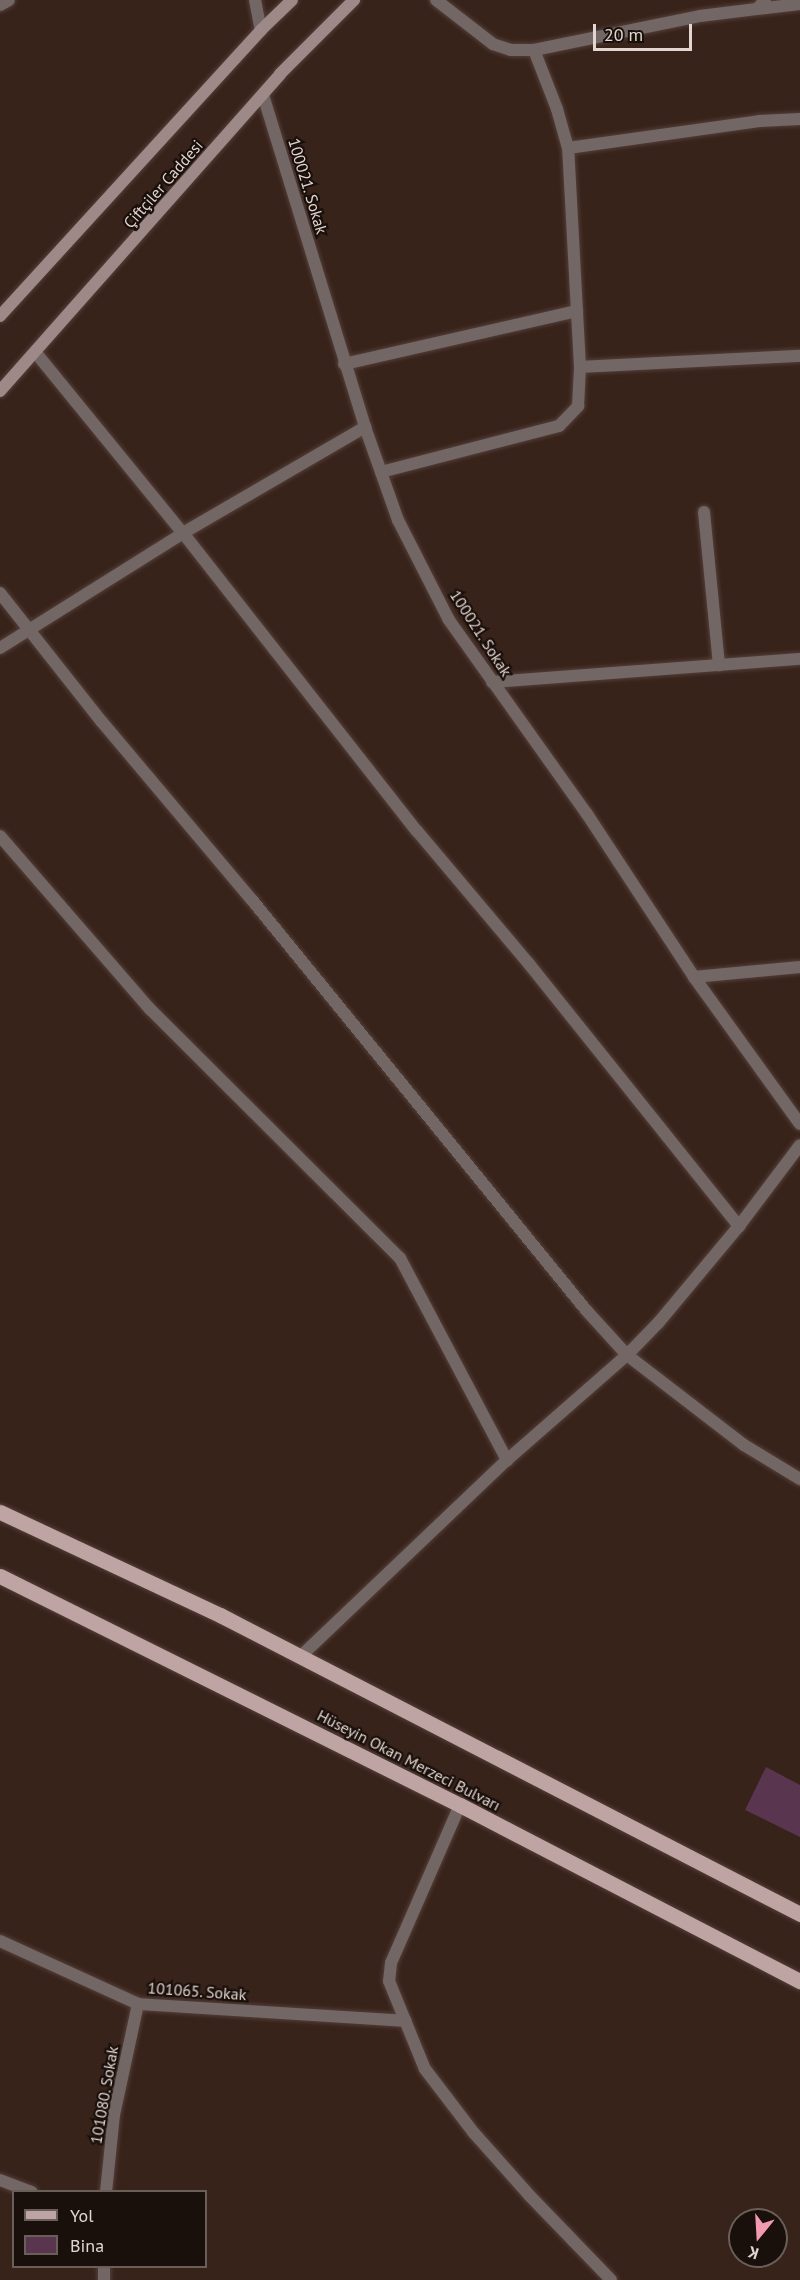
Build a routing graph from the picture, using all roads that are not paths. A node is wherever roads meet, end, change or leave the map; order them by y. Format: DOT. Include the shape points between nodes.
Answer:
graph roads {
  1 [pos="9,0"];
  2 [pos="255,0"];
  3 [pos="292,0"];
  4 [pos="354,0"];
  5 [pos="436,0"];
  6 [pos="800,4"];
  7 [pos="0,5"];
  8 [pos="761,5"];
  9 [pos="261,30"];
  10 [pos="534,50"];
  11 [pos="263,95"];
  12 [pos="800,119"];
  13 [pos="568,148"];
  14 [pos="577,311"];
  15 [pos="0,316"];
  16 [pos="36,353"];
  17 [pos="800,356"];
  18 [pos="344,364"];
  19 [pos="580,367"];
  20 [pos="0,391"];
  21 [pos="365,427"];
  22 [pos="381,472"];
  23 [pos="704,512"];
  24 [pos="183,533"];
  25 [pos="0,593"];
  26 [pos="28,630"];
  27 [pos="0,648"];
  28 [pos="800,659"];
  29 [pos="719,665"];
  30 [pos="492,682"];
  31 [pos="0,836"];
  32 [pos="800,967"];
  33 [pos="694,977"];
  34 [pos="800,1124"];
  35 [pos="800,1145"];
  36 [pos="738,1226"];
  37 [pos="627,1355"];
  38 [pos="507,1460"];
  39 [pos="800,1479"];
  40 [pos="0,1512"];
  41 [pos="0,1576"];
  42 [pos="301,1656"];
  43 [pos="460,1805"];
  44 [pos="800,1914"];
  45 [pos="0,1941"];
  46 [pos="800,1981"];
  47 [pos="138,2004"];
  48 [pos="405,2021"];
  49 [pos="0,2180"];
  50 [pos="27,2190"];
  51 [pos="106,2190"];
  52 [pos="611,2280"];
  1 -- 7 [label="street"];
  2 -- 9 [label="street"];
  3 -- 9 [label="street, Çiftçiler Caddesi"];
  4 -- 11 [label="street, Çiftçiler Caddesi"];
  5 -- 10 [label="street" via="492,44 511,50"];
  6 -- 8 [label="street"];
  8 -- 10 [label="street"];
  9 -- 15 [label="street, Çiftçiler Caddesi"];
  10 -- 13 [label="street"];
  11 -- 16 [label="street, Çiftçiler Caddesi"];
  11 -- 18 [label="street, 100021. Sokak"];
  12 -- 13 [label="street" via="759,121"];
  13 -- 14 [label="street"];
  14 -- 18 [label="street"];
  14 -- 19 [label="street"];
  16 -- 20 [label="street, Çiftçiler Caddesi"];
  16 -- 24 [label="street"];
  17 -- 19 [label="street"];
  18 -- 21 [label="street, 100021. Sokak"];
  19 -- 22 [label="street" via="578,406 559,426"];
  21 -- 22 [label="street, 100021. Sokak"];
  21 -- 24 [label="street"];
  22 -- 30 [label="street, 100021. Sokak" via="398,520 449,620"];
  23 -- 29 [label="street"];
  24 -- 26 [label="street"];
  24 -- 36 [label="street" via="417,831 529,964"];
  25 -- 26 [label="street"];
  26 -- 27 [label="street"];
  26 -- 37 [label="street"];
  28 -- 29 [label="street"];
  29 -- 30 [label="street"];
  30 -- 33 [label="street, 100021. Sokak" via="587,814"];
  31 -- 38 [label="street" via="150,1009 400,1258"];
  32 -- 33 [label="street"];
  33 -- 34 [label="street, 100021. Sokak"];
  35 -- 36 [label="street"];
  36 -- 37 [label="street"];
  37 -- 38 [label="street"];
  37 -- 39 [label="street" via="744,1445"];
  38 -- 42 [label="street"];
  40 -- 42 [label="main road"];
  41 -- 43 [label="main road, Hüseyin Okan Merzeci Bulvarı"];
  42 -- 44 [label="main road"];
  43 -- 46 [label="main road, Hüseyin Okan Merzeci Bulvarı"];
  43 -- 48 [label="street" via="391,1963 389,1981"];
  45 -- 47 [label="street, 101065. Sokak"];
  47 -- 48 [label="street, 101065. Sokak"];
  47 -- 51 [label="street, 101080. Sokak" via="114,2115"];
  48 -- 52 [label="street" via="425,2068 474,2133"];
  49 -- 50 [label="street"];
}
